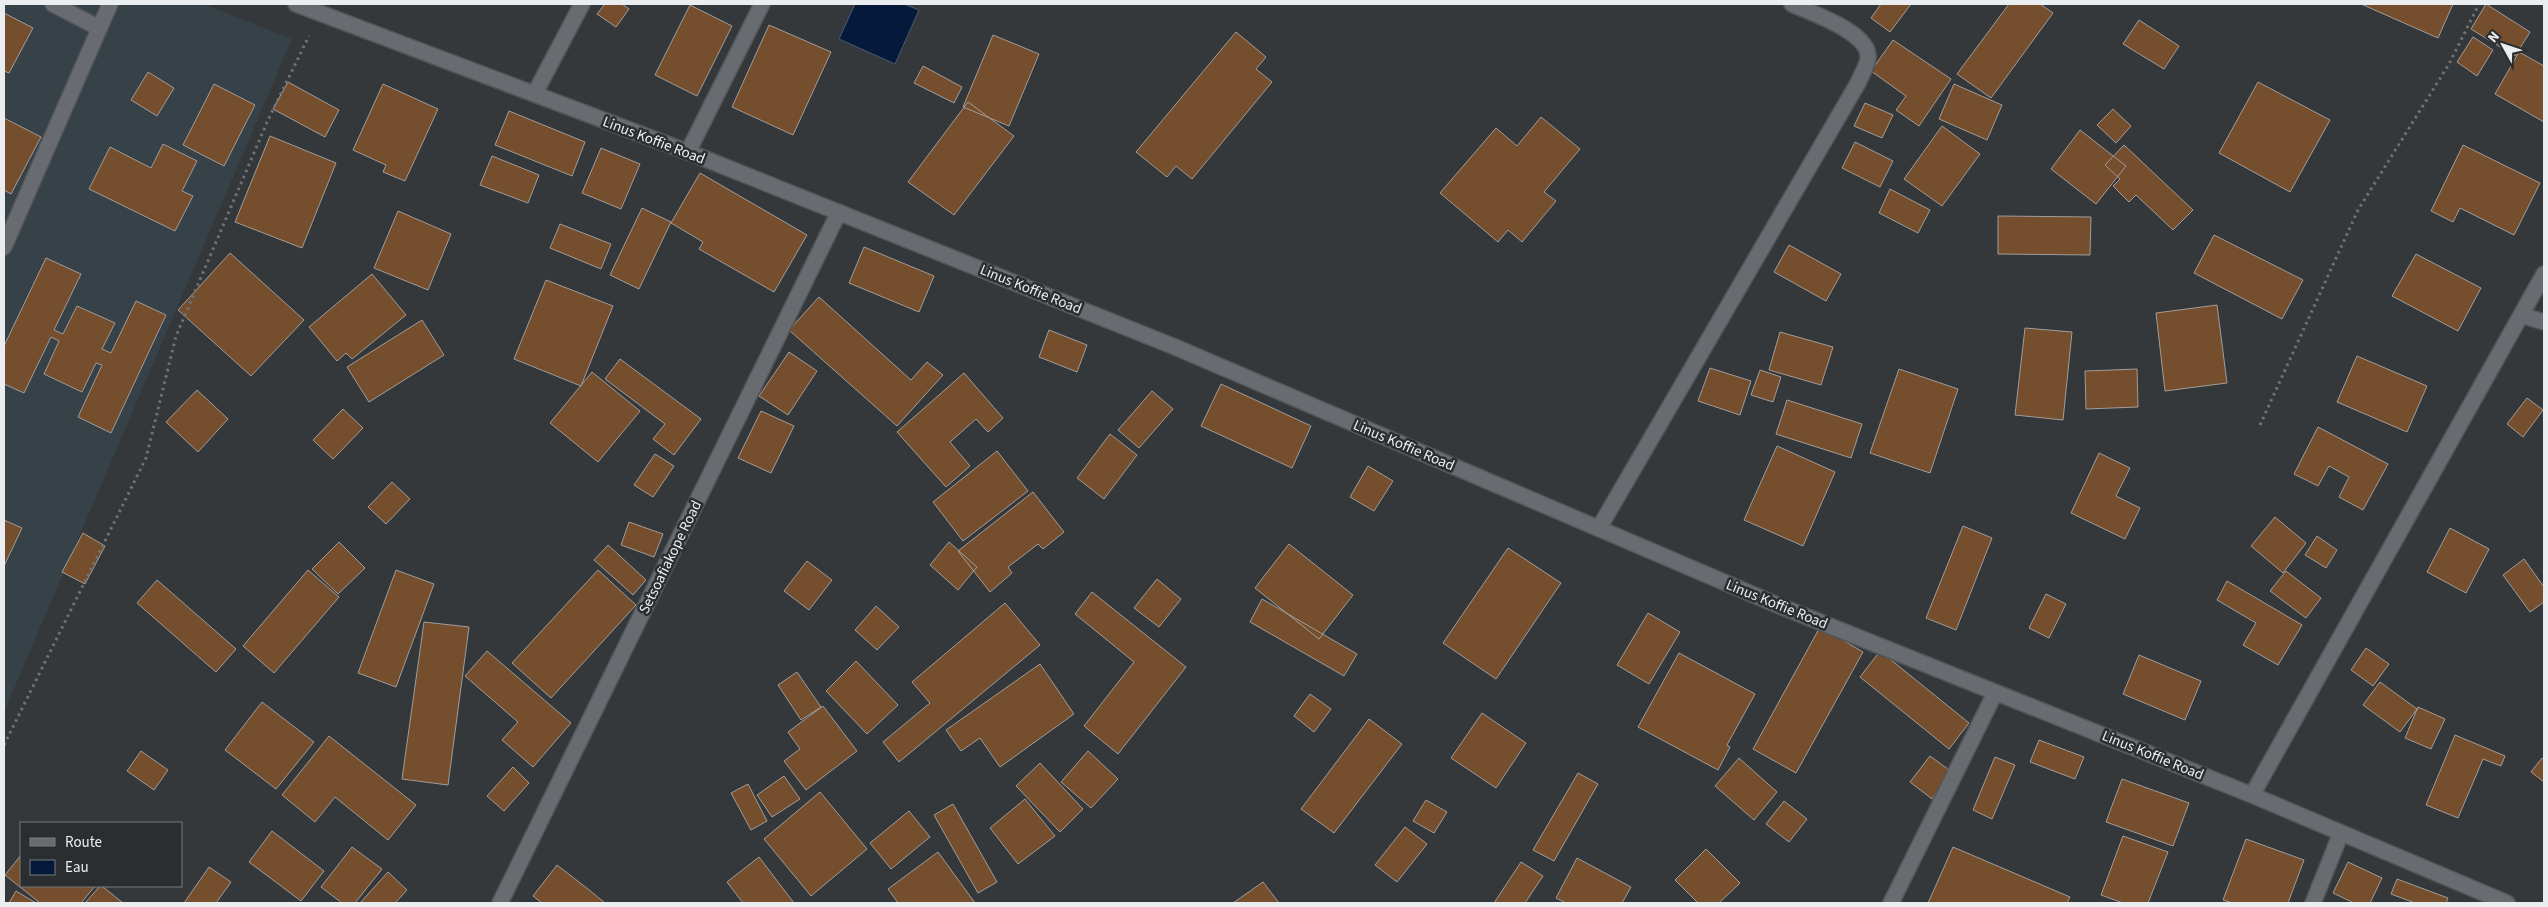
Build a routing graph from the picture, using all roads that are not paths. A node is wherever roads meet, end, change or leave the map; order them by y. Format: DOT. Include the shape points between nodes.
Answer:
graph roads {
  1 [pos="53,4"];
  2 [pos="110,4"];
  3 [pos="296,4"];
  4 [pos="582,4"];
  5 [pos="762,4"];
  6 [pos="1792,4"];
  7 [pos="99,28"];
  8 [pos="535,93"];
  9 [pos="688,152"];
  10 [pos="839,212"];
  11 [pos="4,246"];
  12 [pos="2544,274"];
  13 [pos="2521,315"];
  14 [pos="2544,322"];
  15 [pos="1599,528"];
  16 [pos="1995,692"];
  17 [pos="2252,795"];
  18 [pos="2341,833"];
  19 [pos="500,903"];
  20 [pos="1891,903"];
  21 [pos="2313,903"];
  22 [pos="2507,903"];
  1 -- 7 [label="street"];
  2 -- 7 [label="street"];
  3 -- 8 [label="street, Linus Koffie Road"];
  4 -- 8 [label="street"];
  5 -- 9 [label="street"];
  6 -- 15 [label="street" via="1857,36 1868,50 1869,60"];
  7 -- 11 [label="street"];
  8 -- 9 [label="street, Linus Koffie Road"];
  9 -- 10 [label="street, Linus Koffie Road"];
  10 -- 15 [label="street, Linus Koffie Road" via="1175,347"];
  10 -- 19 [label="street, Setsoafiakope Road"];
  12 -- 13 [label="street"];
  13 -- 14 [label="street"];
  13 -- 17 [label="street"];
  15 -- 16 [label="street, Linus Koffie Road" via="1775,604"];
  16 -- 17 [label="street, Linus Koffie Road"];
  16 -- 20 [label="street"];
  17 -- 18 [label="street, Linus Koffie Road"];
  18 -- 21 [label="street"];
  18 -- 22 [label="street, Linus Koffie Road"];
}
